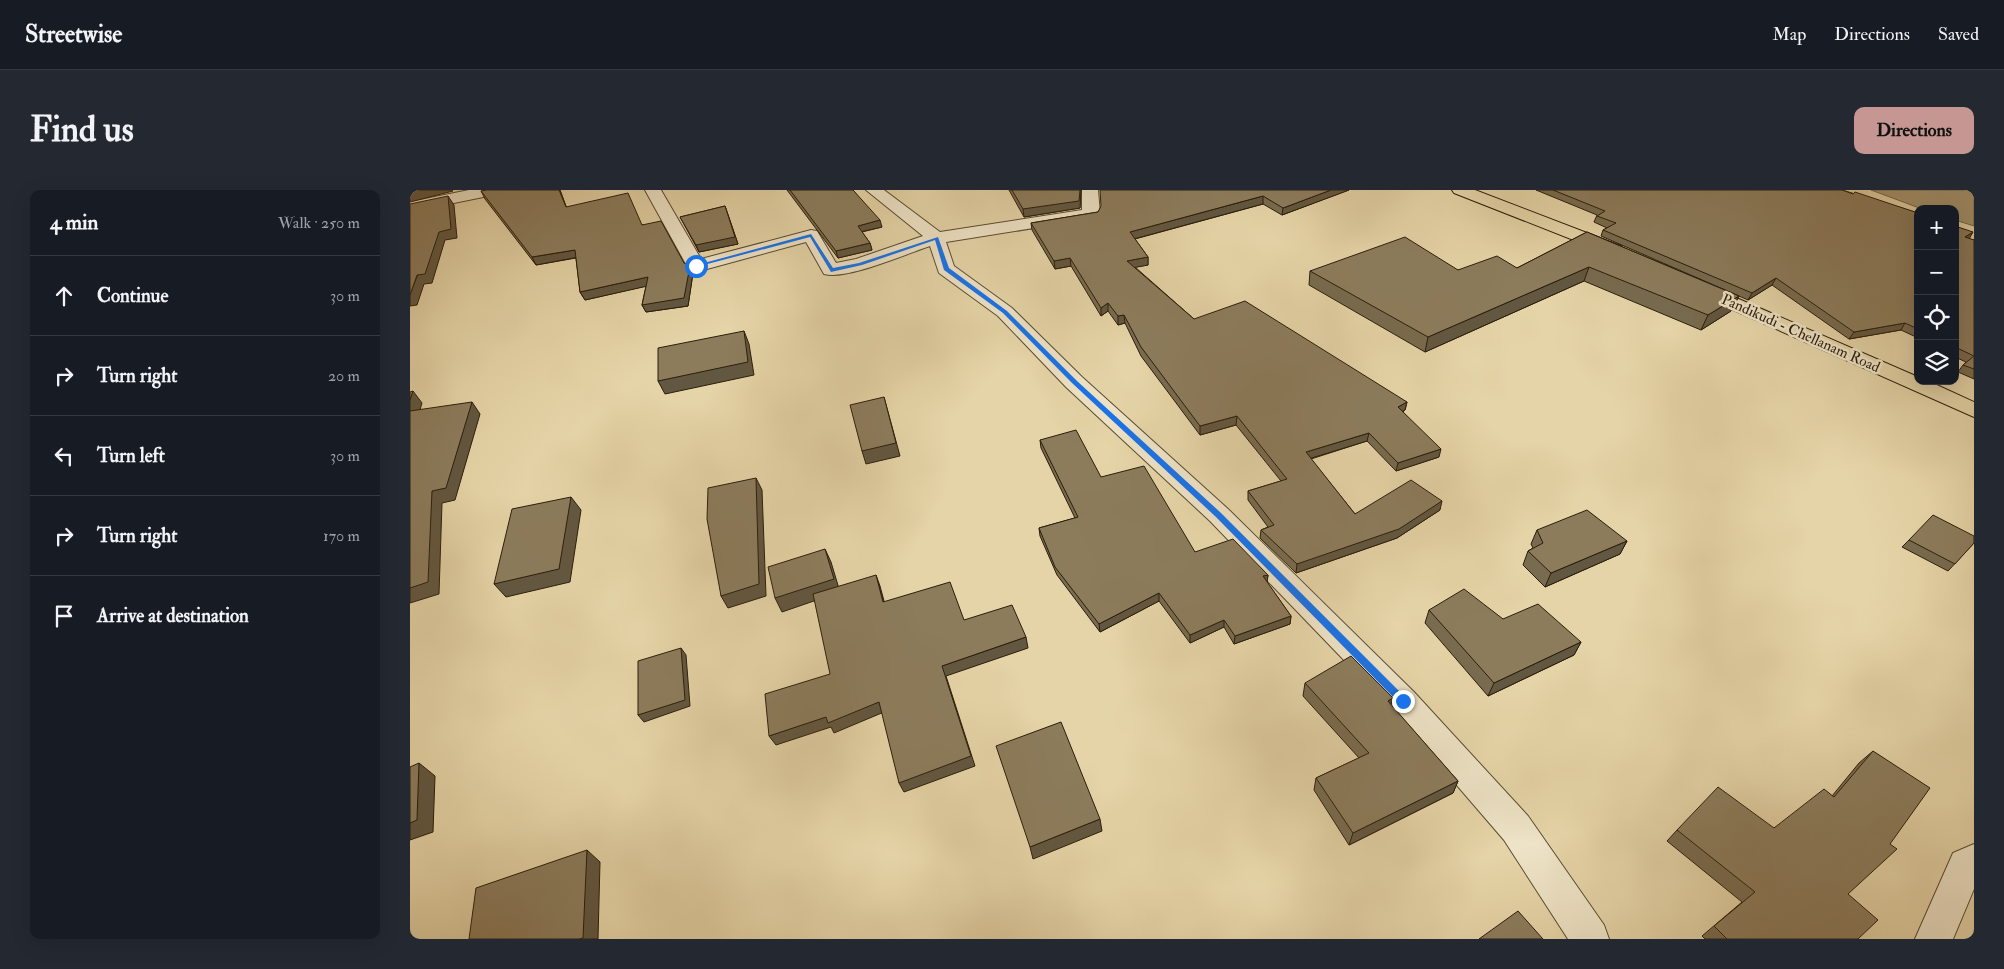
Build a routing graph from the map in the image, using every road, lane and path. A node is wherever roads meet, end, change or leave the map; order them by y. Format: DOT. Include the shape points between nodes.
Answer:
graph roads {
  1 [pos="493,190"];
  2 [pos="653,190"];
  3 [pos="874,190"];
  4 [pos="1090,190"];
  5 [pos="1460,190"];
  6 [pos="410,207"];
  7 [pos="936,238"];
  8 [pos="1633,258"];
  9 [pos="1688,282"];
  10 [pos="1974,410"];
  11 [pos="1974,862"];
  12 [pos="1590,939"];
  13 [pos="1934,939"];
  1 -- 6 [label="street"];
  2 -- 7 [label="street" via="696,266 811,235 831,270 860,264"];
  3 -- 7 [label="street"];
  4 -- 7 [label="street" via="1091,214"];
  5 -- 8 [label="main road"];
  7 -- 12 [label="street" via="946,269 1005,312 1081,388 1219,515 1403,701 1516,828"];
  9 -- 10 [label="main road, Pandikudi - Chellanam Road"];
  11 -- 13 [label="street" via="1966,865"];
}
